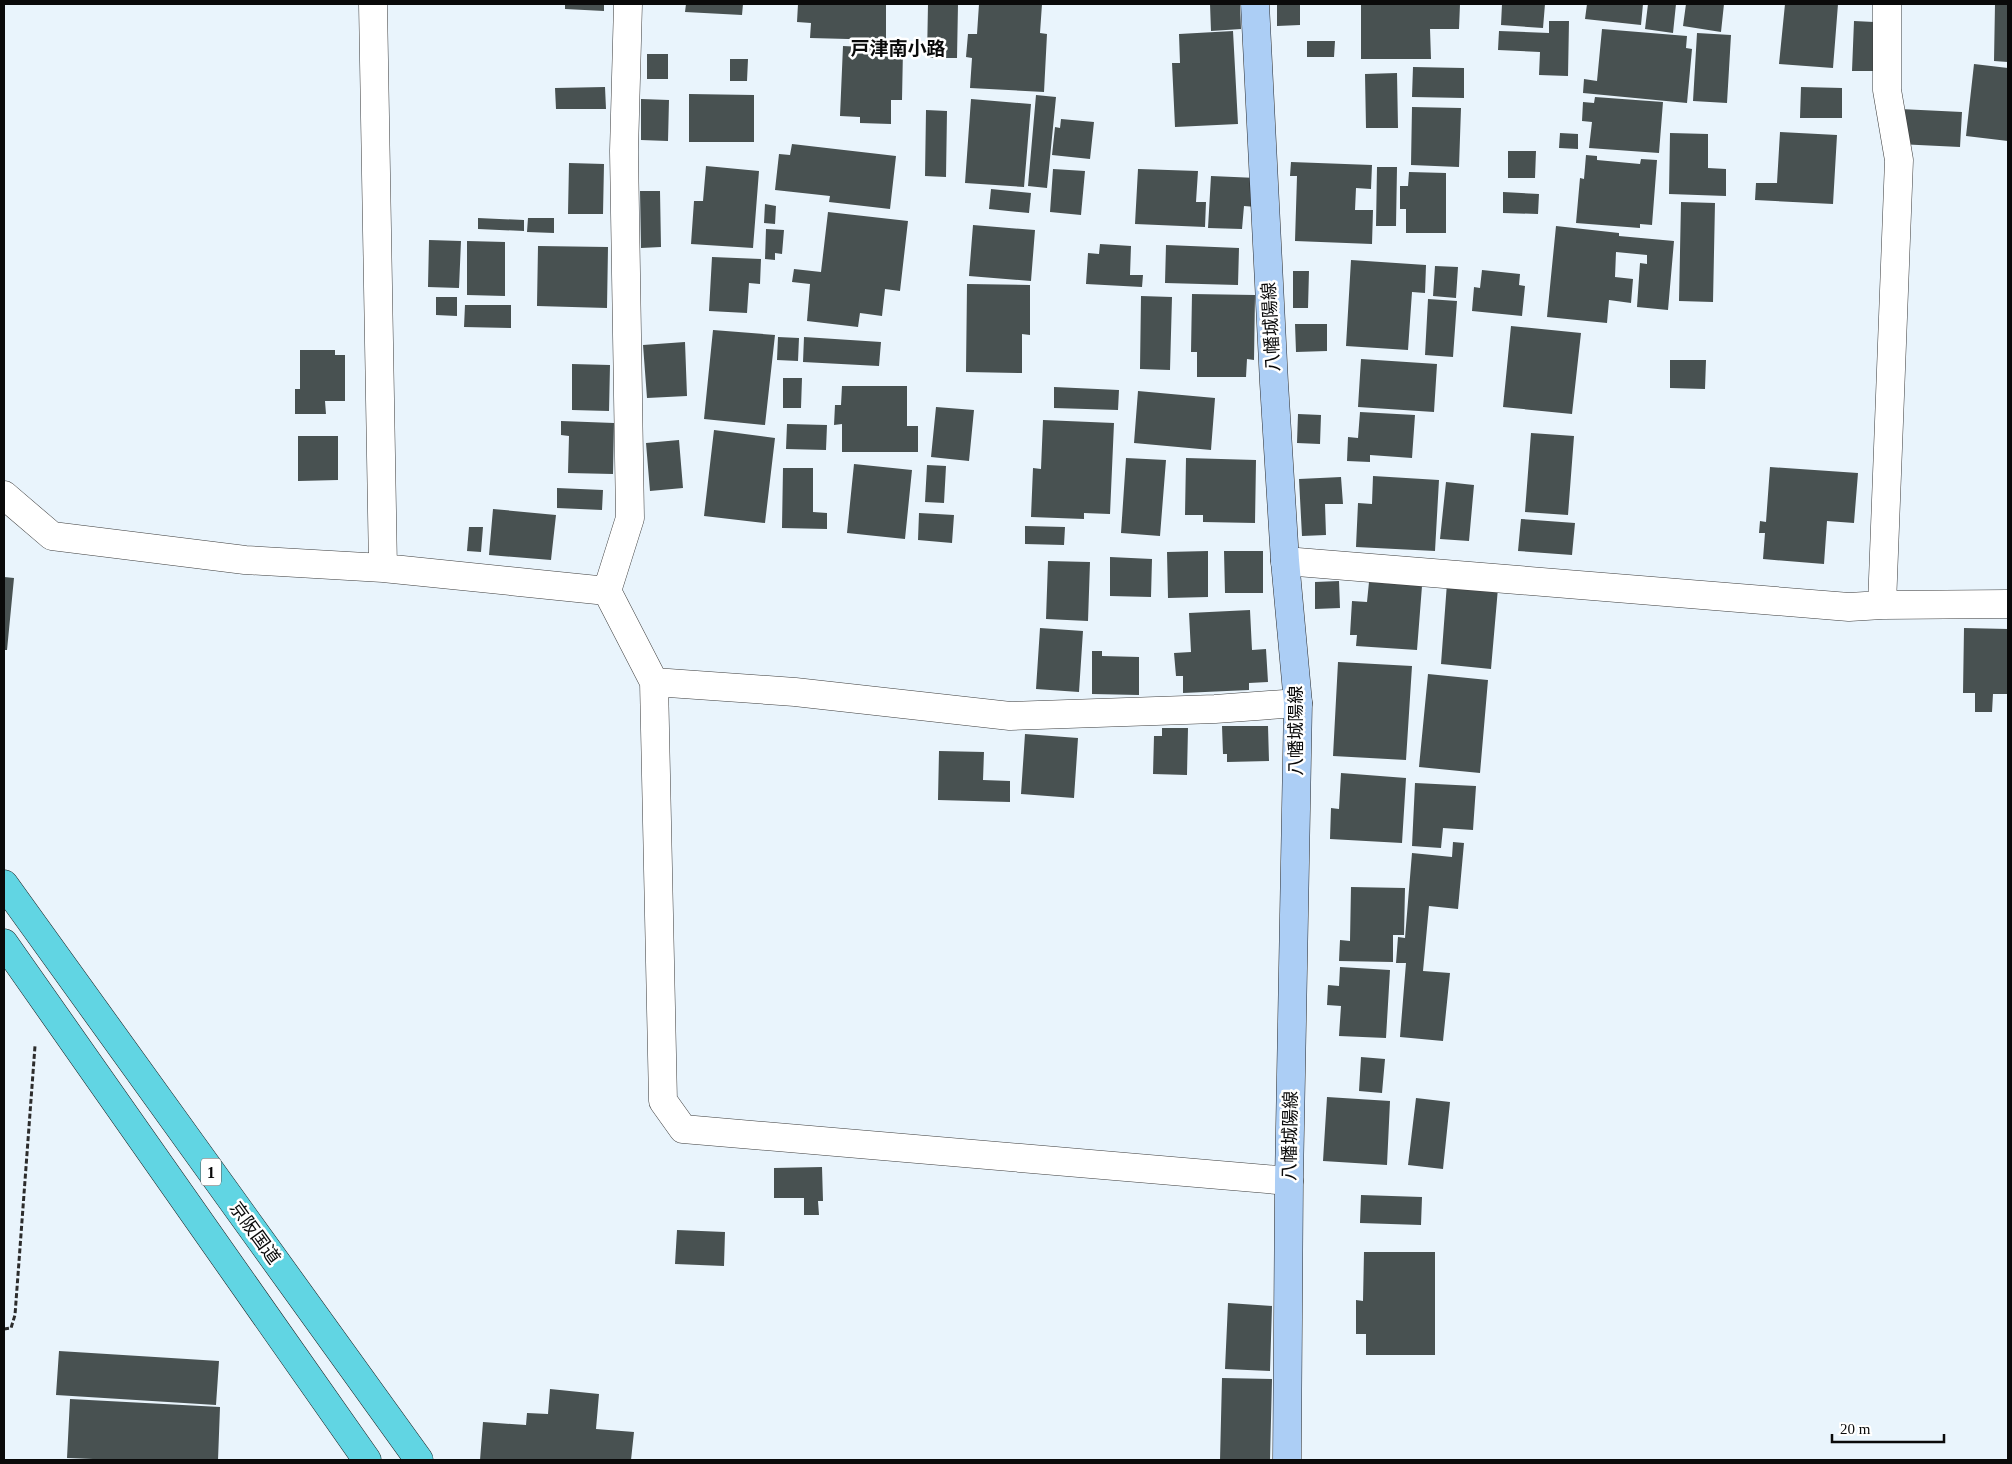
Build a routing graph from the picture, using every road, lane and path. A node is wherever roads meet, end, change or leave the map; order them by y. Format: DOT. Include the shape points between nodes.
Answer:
graph roads {
  1 [pos="373,4"];
  2 [pos="628,4"];
  3 [pos="1255,4"];
  4 [pos="1887,4"];
  5 [pos="4,495"];
  6 [pos="1285,561"];
  7 [pos="383,568"];
  8 [pos="607,591"];
  9 [pos="2008,604"];
  10 [pos="1882,605"];
  11 [pos="654,682"];
  12 [pos="1298,702"];
  13 [pos="4,884"];
  14 [pos="4,944"];
  15 [pos="39,994"];
  16 [pos="1289,1182"];
  17 [pos="4,1329"];
  18 [pos="367,1460"];
  19 [pos="419,1460"];
  20 [pos="1287,1460"];
  1 -- 7 [label="street"];
  2 -- 8 [label="street" via="624,151 630,518"];
  3 -- 6 [label="main road, 八幡城陽線"];
  4 -- 10 [label="street" via="1887,90 1899,160"];
  5 -- 7 [label="street" via="52,536 245,560"];
  6 -- 10 [label="street" via="1849,607"];
  6 -- 12 [label="main road, 八幡城陽線"];
  7 -- 8 [label="street"];
  8 -- 11 [label="street"];
  9 -- 10 [label="street"];
  11 -- 12 [label="street" via="795,692 1010,716 1215,709"];
  11 -- 16 [label="street" via="662,1100 683,1129"];
  12 -- 16 [label="main road, 八幡城陽線"];
  13 -- 19 [label="highway, 京阪国道 / 1"];
  14 -- 15 [label="highway, 1"];
  15 -- 17 [label="path" via="15,1315 11,1328"];
  15 -- 18 [label="highway, 1"];
  16 -- 20 [label="main road, 八幡城陽線"];
}
